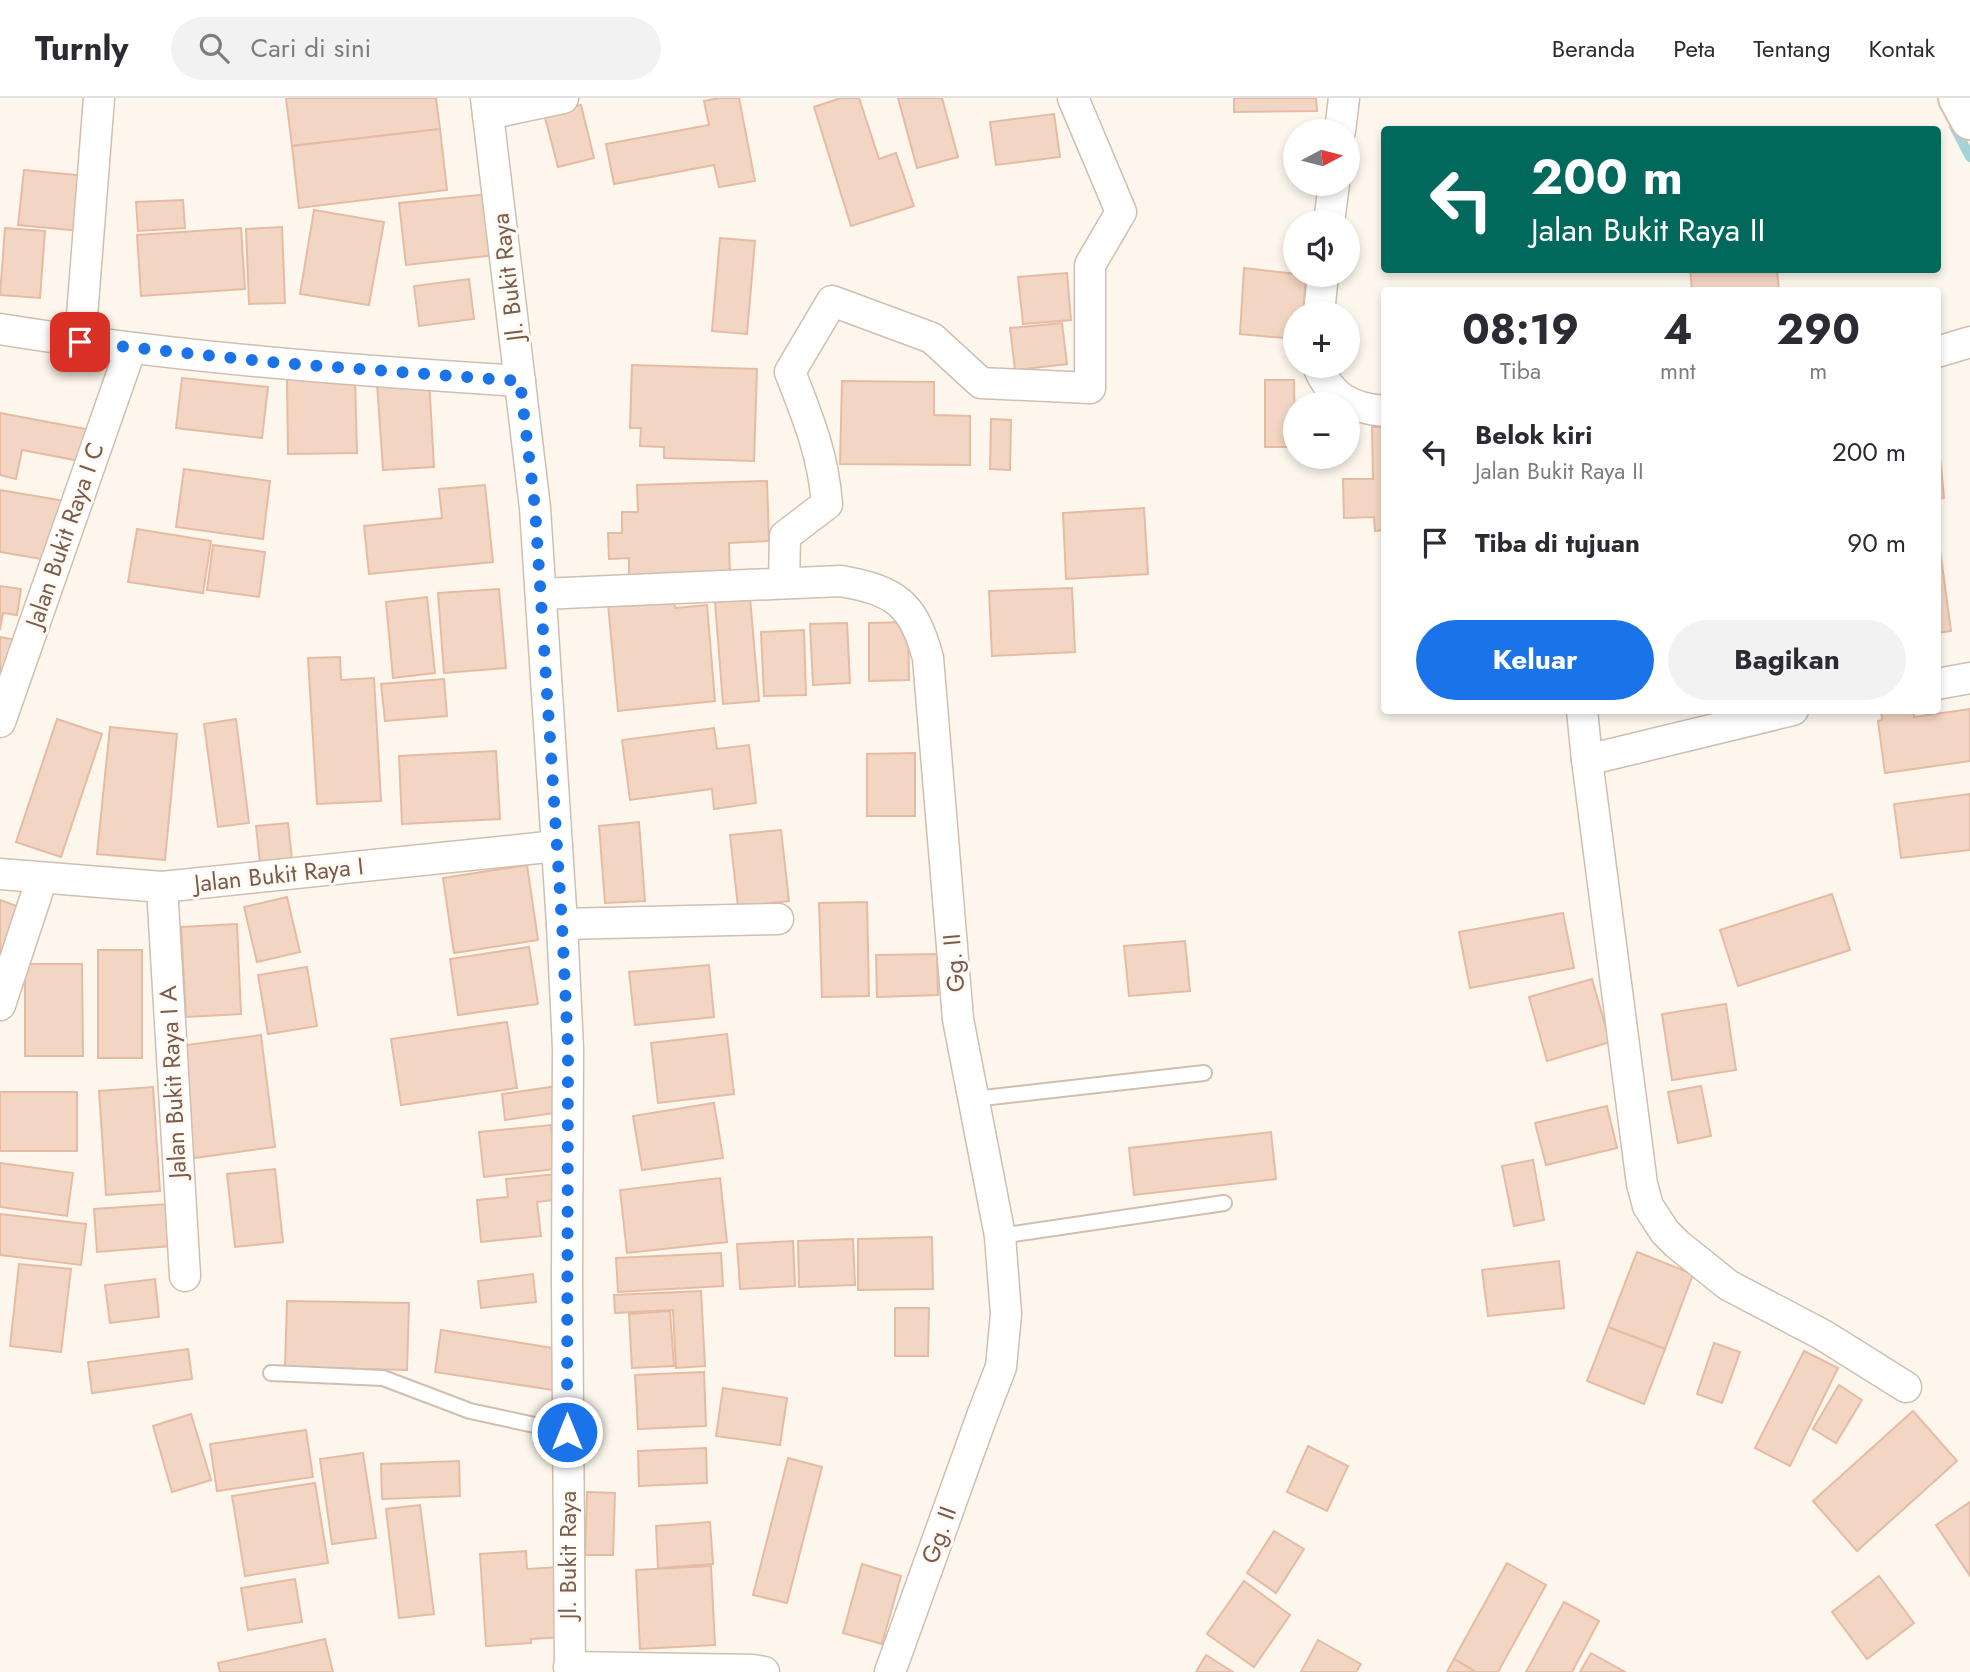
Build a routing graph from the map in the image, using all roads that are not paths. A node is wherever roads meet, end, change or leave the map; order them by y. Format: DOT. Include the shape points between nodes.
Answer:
graph roads {
  1 [pos="99,98"];
  2 [pos="564,98"];
  3 [pos="1073,98"];
  4 [pos="1343,98"];
  5 [pos="1958,98"];
  6 [pos="487,106"];
  7 [pos="1341,119"];
  8 [pos="1970,120"];
  9 [pos="0,330"];
  10 [pos="80,342"];
  11 [pos="1970,342"];
  12 [pos="131,348"];
  13 [pos="1941,351"];
  14 [pos="1323,378"];
  15 [pos="520,381"];
  16 [pos="1381,410"];
  17 [pos="783,583"];
  18 [pos="541,594"];
  19 [pos="1970,678"];
  20 [pos="1941,683"];
  21 [pos="1582,714"];
  22 [pos="1777,714"];
  23 [pos="0,722"];
  24 [pos="1587,760"];
  25 [pos="557,846"];
  26 [pos="0,874"];
  27 [pos="42,878"];
  28 [pos="162,887"];
  29 [pos="778,919"];
  30 [pos="562,924"];
  31 [pos="0,1005"];
  32 [pos="1204,1073"];
  33 [pos="974,1098"];
  34 [pos="1224,1203"];
  35 [pos="1000,1236"];
  36 [pos="185,1276"];
  37 [pos="271,1373"];
  38 [pos="1906,1387"];
  39 [pos="567,1432"];
  40 [pos="569,1669"];
  41 [pos="764,1672"];
  42 [pos="890,1672"];
  1 -- 10 [label="street"];
  2 -- 6 [label="street"];
  3 -- 17 [label="street" via="1121,212 1090,265 1090,388 981,383 932,338 832,301 790,373 820,453 827,504 785,536"];
  4 -- 7 [label="street"];
  5 -- 8 [label="street"];
  6 -- 15 [label="street, Jl. Bukit Raya"];
  9 -- 10 [label="street"];
  10 -- 12 [label="street"];
  11 -- 13 [label="street"];
  12 -- 15 [label="street"];
  12 -- 23 [label="street, Jalan Bukit Raya I C"];
  14 -- 16 [label="street" via="1339,397"];
  15 -- 18 [label="street, Jl. Bukit Raya"];
  17 -- 18 [label="street, Gg. II"];
  17 -- 33 [label="street, Gg. II" via="841,581 886,592 902,603 923,639 958,1018"];
  18 -- 25 [label="street, Jl. Bukit Raya"];
  19 -- 20 [label="street"];
  21 -- 24 [label="street"];
  22 -- 24 [label="street"];
  24 -- 38 [label="street" via="1648,1206 1677,1244 1728,1285 1823,1335"];
  25 -- 28 [label="street, Jalan Bukit Raya I"];
  25 -- 30 [label="street, Jl. Bukit Raya"];
  26 -- 27 [label="street, Jalan Bukit Raya I"];
  27 -- 28 [label="street, Jalan Bukit Raya I"];
  27 -- 31 [label="street"];
  28 -- 36 [label="street, Jalan Bukit Raya I A"];
  29 -- 30 [label="street"];
  30 -- 39 [label="street, Jl. Bukit Raya" via="568,1048"];
  32 -- 33 [label="lane"];
  33 -- 35 [label="street, Gg. II"];
  34 -- 35 [label="lane"];
  35 -- 42 [label="street, Gg. II" via="1006,1314 1001,1367"];
  37 -- 39 [label="lane" via="383,1378 470,1411"];
  39 -- 40 [label="street, Jl. Bukit Raya"];
  40 -- 41 [label="street"];
}
